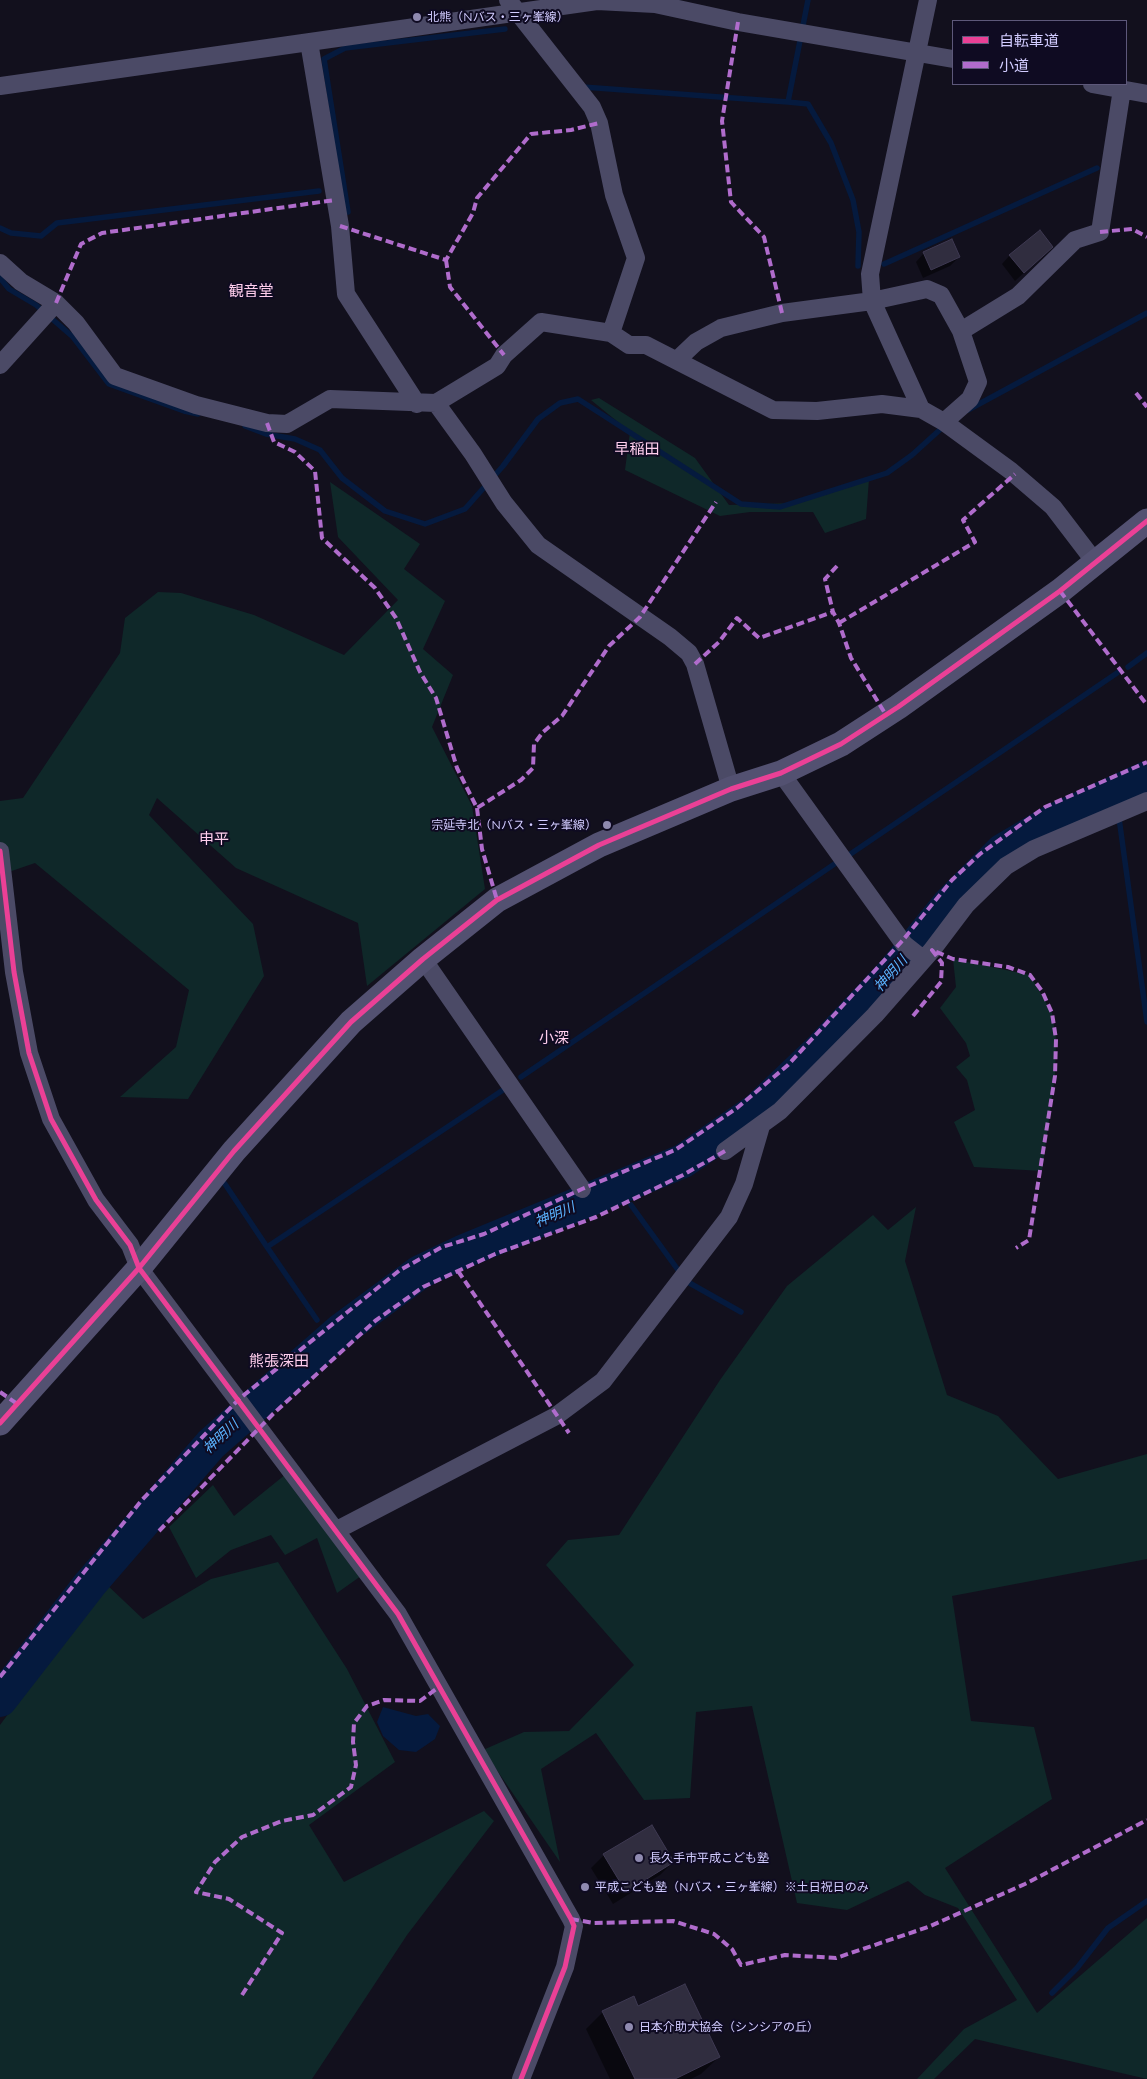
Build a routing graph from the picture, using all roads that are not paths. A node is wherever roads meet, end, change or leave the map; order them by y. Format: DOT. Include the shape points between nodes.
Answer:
graph roads {
  1 [pos="928,0"];
  2 [pos="512,6"];
  3 [pos="309,42"];
  4 [pos="917,52"];
  5 [pos="952,59"];
  6 [pos="1098,85"];
  7 [pos="0,86"];
  8 [pos="1122,89"];
  9 [pos="1147,94"];
  10 [pos="0,263"];
  11 [pos="872,301"];
  12 [pos="56,304"];
  13 [pos="961,331"];
  14 [pos="610,333"];
  15 [pos="677,360"];
  16 [pos="0,365"];
  17 [pos="436,403"];
  18 [pos="417,404"];
  19 [pos="922,409"];
  20 [pos="944,422"];
  21 [pos="1147,521"];
  22 [pos="1095,562"];
  23 [pos="781,773"];
  24 [pos="732,790"];
  25 [pos="1147,801"];
  26 [pos="0,851"];
  27 [pos="921,958"];
  28 [pos="423,959"];
  29 [pos="761,1126"];
  30 [pos="725,1151"];
  31 [pos="582,1189"];
  32 [pos="139,1268"];
  33 [pos="0,1423"];
  34 [pos="337,1530"];
  35 [pos="521,2079"];
  1 -- 4 [label="street"];
  2 -- 3 [label="street"];
  2 -- 4 [label="street" via="597,1 655,4 738,22"];
  2 -- 14 [label="street" via="592,107 599,123 614,195 636,258"];
  3 -- 7 [label="street"];
  3 -- 18 [label="street" via="340,226 346,294"];
  4 -- 5 [label="street"];
  4 -- 11 [label="street" via="870,274"];
  6 -- 8 [label="street"];
  8 -- 9 [label="street"];
  8 -- 13 [label="street" via="1100,232 1075,240 1018,296"];
  10 -- 12 [label="street" via="21,282"];
  11 -- 13 [label="street" via="927,289 941,294"];
  11 -- 15 [label="street" via="782,313 721,328 696,342"];
  11 -- 19 [label="street"];
  12 -- 16 [label="street"];
  12 -- 18 [label="street" via="76,323 115,376 196,405 267,423 287,424 330,400"];
  13 -- 20 [label="street" via="978,382 970,398"];
  14 -- 15 [label="street" via="629,345 646,345"];
  14 -- 17 [label="street" via="541,322 504,354 497,366"];
  15 -- 19 [label="street" via="773,410 817,411 882,404"];
  17 -- 18 [label="street"];
  17 -- 24 [label="street" via="504,503 538,546 670,637 689,654 695,664"];
  19 -- 20 [label="street"];
  20 -- 22 [label="street" via="1011,471 1052,507"];
  21 -- 22 [label="street"];
  22 -- 23 [label="street" via="1060,591 898,707 841,744"];
  23 -- 24 [label="street"];
  23 -- 27 [label="street" via="904,944"];
  24 -- 28 [label="street" via="599,845 531,880 496,900"];
  25 -- 27 [label="street" via="1034,849 1006,866 966,905 932,950"];
  26 -- 32 [label="street" via="14,972 32,1062 51,1119 96,1200 130,1245"];
  27 -- 29 [label="street" via="875,1015 780,1111"];
  28 -- 31 [label="street"];
  28 -- 32 [label="street" via="350,1022 234,1151"];
  29 -- 30 [label="street"];
  29 -- 34 [label="street" via="744,1184 729,1217 603,1381 556,1416"];
  32 -- 33 [label="street"];
  32 -- 34 [label="street"];
  34 -- 35 [label="street" via="398,1614 574,1926 565,1967"];
}
